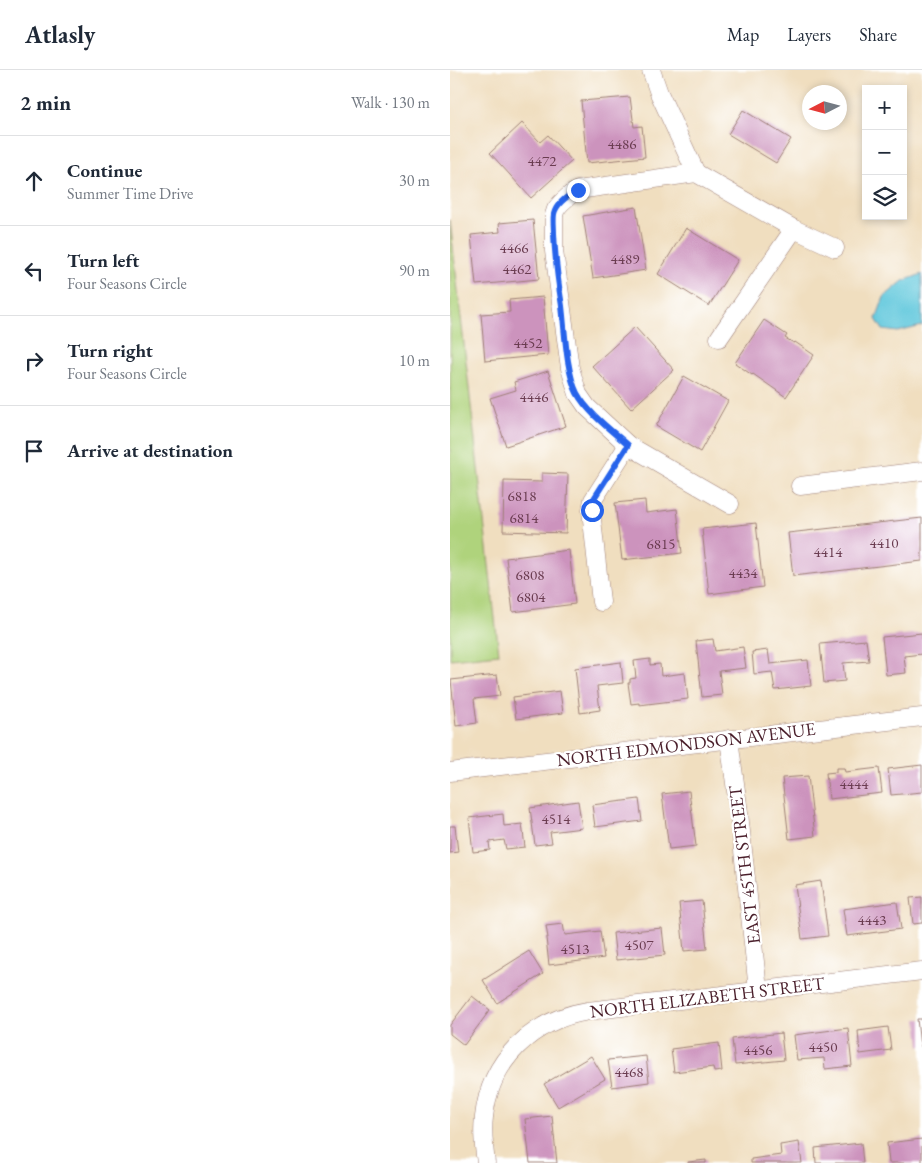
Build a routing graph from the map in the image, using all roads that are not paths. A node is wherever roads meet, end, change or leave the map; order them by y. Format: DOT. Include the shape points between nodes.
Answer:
graph roads {
  1 [pos="651,70"];
  2 [pos="696,173"];
  3 [pos="794,230"];
  4 [pos="835,248"];
  5 [pos="719,338"];
  6 [pos="628,445"];
  7 [pos="922,471"];
  8 [pos="800,486"];
  9 [pos="730,504"];
  10 [pos="601,602"];
  11 [pos="922,717"];
  12 [pos="729,739"];
  13 [pos="450,772"];
  14 [pos="922,971"];
  15 [pos="758,990"];
  16 [pos="486,1163"];
  1 -- 2 [label="street"];
  2 -- 3 [label="street"];
  2 -- 6 [label="street" via="578,190 561,203 554,215 554,251 570,368 576,389 587,407"];
  3 -- 4 [label="street"];
  3 -- 5 [label="street"];
  6 -- 9 [label="street"];
  6 -- 10 [label="street" via="593,500"];
  7 -- 8 [label="street"];
  11 -- 12 [label="street, NORTH EDMONDSON AVENUE"];
  12 -- 13 [label="street, NORTH EDMONDSON AVENUE"];
  12 -- 15 [label="street, EAST 45TH STREET"];
  14 -- 15 [label="street, NORTH ELIZABETH STREET"];
  15 -- 16 [label="street, NORTH ELIZABETH STREET" via="588,1010 570,1014 531,1033 506,1058 490,1089 483,1133"];
}
